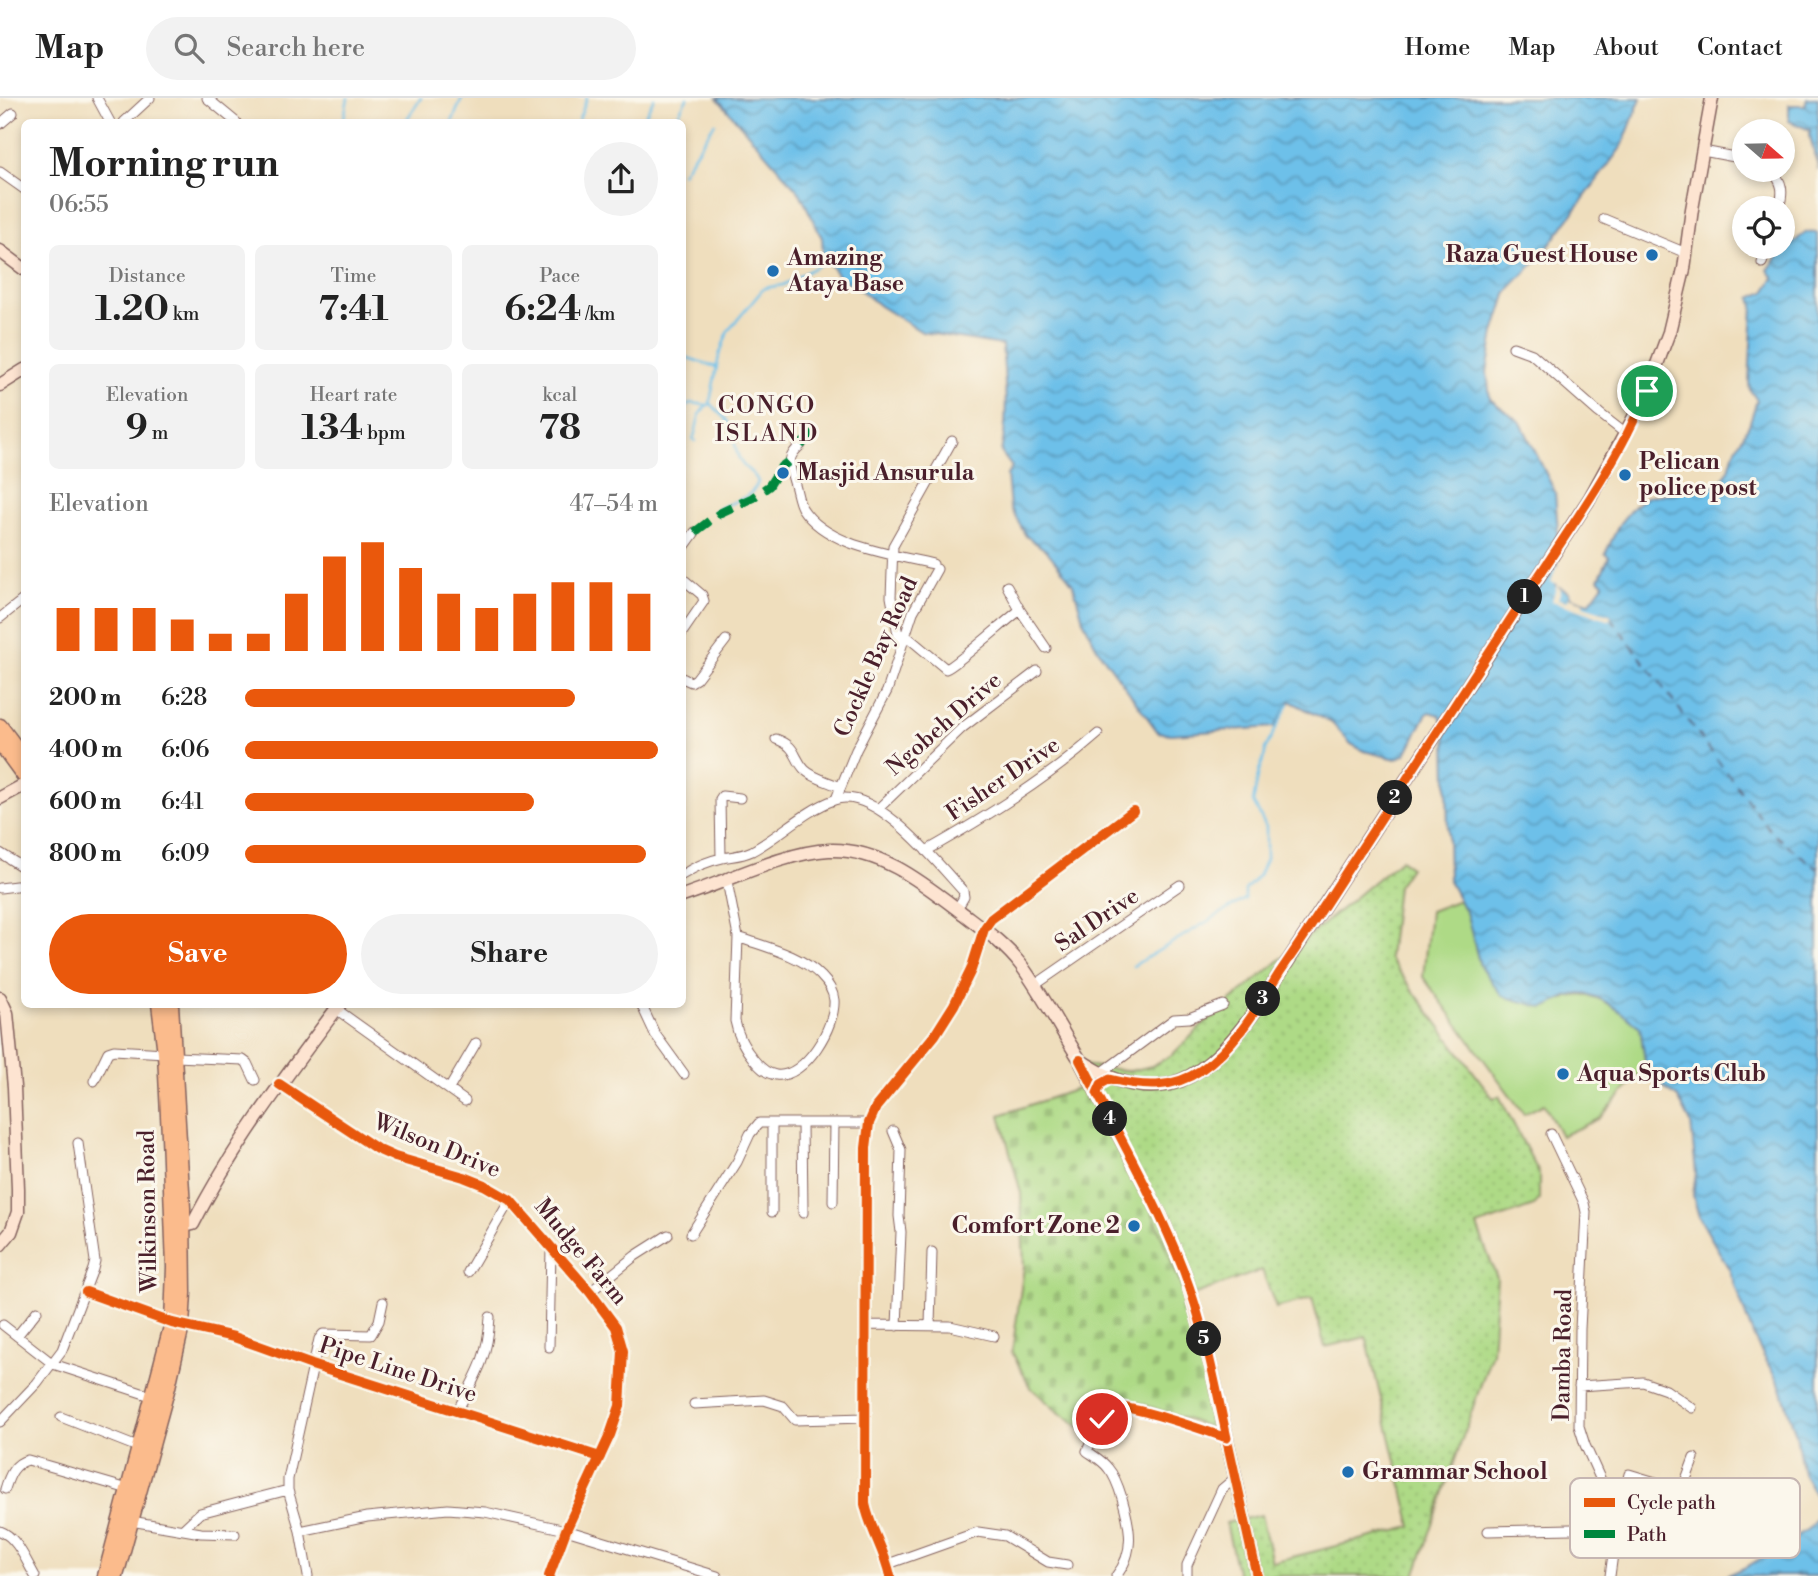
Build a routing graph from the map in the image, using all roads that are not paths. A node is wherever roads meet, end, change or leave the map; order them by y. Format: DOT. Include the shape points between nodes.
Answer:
graph roads {
  1 [pos="96,98"];
  2 [pos="150,98"];
  3 [pos="207,98"];
  4 [pos="1712,98"];
  5 [pos="13,113"];
  6 [pos="108,119"];
  7 [pos="127,119"];
  8 [pos="232,119"];
  9 [pos="0,124"];
  10 [pos="1703,151"];
  11 [pos="1732,157"];
  12 [pos="0,172"];
  13 [pos="21,187"];
  14 [pos="1604,219"];
  15 [pos="0,251"];
  16 [pos="1686,253"];
  17 [pos="1764,259"];
  18 [pos="1762,263"];
  19 [pos="21,267"];
  20 [pos="1513,347"];
  21 [pos="21,372"];
  22 [pos="0,385"];
  23 [pos="1626,434"];
  24 [pos="952,442"];
  25 [pos="800,444"];
  26 [pos="695,532"];
  27 [pos="686,544"];
  28 [pos="892,556"];
  29 [pos="686,581"];
  30 [pos="1007,586"];
  31 [pos="21,600"];
  32 [pos="1020,610"];
  33 [pos="0,618"];
  34 [pos="686,627"];
  35 [pos="904,634"];
  36 [pos="726,640"];
  37 [pos="900,647"];
  38 [pos="1046,648"];
  39 [pos="1037,671"];
  40 [pos="686,680"];
  41 [pos="0,726"];
  42 [pos="1098,734"];
  43 [pos="776,738"];
  44 [pos="0,743"];
  45 [pos="21,751"];
  46 [pos="21,772"];
  47 [pos="21,787"];
  48 [pos="840,787"];
  49 [pos="0,798"];
  50 [pos="740,798"];
  51 [pos="836,799"];
  52 [pos="879,808"];
  53 [pos="1133,811"];
  54 [pos="926,851"];
  55 [pos="0,853"];
  56 [pos="721,858"];
  57 [pos="21,866"];
  58 [pos="686,873"];
  59 [pos="727,881"];
  60 [pos="21,885"];
  61 [pos="1180,885"];
  62 [pos="0,888"];
  63 [pos="686,895"];
  64 [pos="957,909"];
  65 [pos="988,924"];
  66 [pos="738,937"];
  67 [pos="1035,985"];
  68 [pos="0,998"];
  69 [pos="1223,1005"];
  70 [pos="160,1008"];
  71 [pos="171,1008"];
  72 [pos="337,1008"];
  73 [pos="339,1008"];
  74 [pos="643,1008"];
  75 [pos="476,1043"];
  76 [pos="171,1055"];
  77 [pos="1080,1060"];
  78 [pos="684,1074"];
  79 [pos="1105,1076"];
  80 [pos="255,1080"];
  81 [pos="94,1081"];
  82 [pos="279,1084"];
  83 [pos="449,1089"];
  84 [pos="1097,1093"];
  85 [pos="465,1101"];
  86 [pos="869,1122"];
  87 [pos="772,1123"];
  88 [pos="802,1123"];
  89 [pos="834,1123"];
  90 [pos="893,1131"];
  91 [pos="1551,1135"];
  92 [pos="78,1143"];
  93 [pos="510,1200"];
  94 [pos="833,1202"];
  95 [pos="200,1210"];
  96 [pos="772,1212"];
  97 [pos="803,1213"];
  98 [pos="181,1221"];
  99 [pos="691,1234"];
  100 [pos="668,1235"];
  101 [pos="0,1245"];
  102 [pos="551,1248"];
  103 [pos="932,1252"];
  104 [pos="468,1272"];
  105 [pos="86,1292"];
  106 [pos="590,1292"];
  107 [pos="383,1302"];
  108 [pos="37,1311"];
  109 [pos="491,1317"];
  110 [pos="3,1325"];
  111 [pos="177,1325"];
  112 [pos="865,1325"];
  113 [pos="897,1326"];
  114 [pos="930,1326"];
  115 [pos="994,1335"];
  116 [pos="17,1336"];
  117 [pos="549,1347"];
  118 [pos="53,1364"];
  119 [pos="312,1366"];
  120 [pos="1579,1386"];
  121 [pos="154,1397"];
  122 [pos="694,1404"];
  123 [pos="1692,1408"];
  124 [pos="457,1411"];
  125 [pos="61,1417"];
  126 [pos="865,1418"];
  127 [pos="0,1422"];
  128 [pos="1227,1438"];
  129 [pos="140,1448"];
  130 [pos="600,1457"];
  131 [pos="1694,1458"];
  132 [pos="1235,1478"];
  133 [pos="1600,1478"];
  134 [pos="1628,1478"];
  135 [pos="1642,1478"];
  136 [pos="1686,1478"];
  137 [pos="5,1489"];
  138 [pos="128,1489"];
  139 [pos="288,1490"];
  140 [pos="131,1521"];
  141 [pos="183,1529"];
  142 [pos="1570,1529"];
  143 [pos="566,1530"];
  144 [pos="0,1531"];
  145 [pos="300,1531"];
  146 [pos="1488,1531"];
  147 [pos="236,1534"];
  148 [pos="1613,1558"];
  149 [pos="888,1564"];
  150 [pos="1067,1566"];
  151 [pos="35,1576"];
  152 [pos="106,1576"];
  153 [pos="116,1576"];
  154 [pos="308,1576"];
  155 [pos="549,1576"];
  156 [pos="717,1576"];
  157 [pos="890,1576"];
  158 [pos="1116,1576"];
  159 [pos="1187,1576"];
  160 [pos="1256,1576"];
  161 [pos="1611,1576"];
  1 -- 6 [label="street"];
  2 -- 7 [label="street"];
  3 -- 8 [label="street"];
  4 -- 10 [label="main road"];
  5 -- 9 [label="street"];
  10 -- 11 [label="street"];
  10 -- 16 [label="main road"];
  12 -- 13 [label="street"];
  14 -- 16 [label="street"];
  15 -- 19 [label="main road"];
  16 -- 23 [label="main road" via="1669,332"];
  17 -- 18 [label="street"];
  20 -- 23 [label="street" via="1532,354"];
  21 -- 22 [label="main road"];
  23 -- 79 [label="main road" via="1590,498 1232,1042 1200,1071 1165,1086 1137,1085"];
  24 -- 28 [label="street" via="893,546"];
  25 -- 28 [label="street" via="788,462 801,507 832,533"];
  26 -- 27 [label="street"];
  28 -- 35 [label="street, Cockle Bay Road" via="935,566"];
  28 -- 37 [label="street" via="891,597"];
  29 -- 34 [label="street" via="704,601"];
  30 -- 32 [label="street"];
  31 -- 33 [label="street"];
  32 -- 35 [label="street" via="951,668 946,669"];
  32 -- 38 [label="street"];
  35 -- 37 [label="street, Cockle Bay Road"];
  36 -- 40 [label="street" via="696,679"];
  37 -- 48 [label="street, Cockle Bay Road" via="887,691"];
  39 -- 52 [label="street, Ngobeh Drive" via="962,728"];
  41 -- 45 [label="main road"];
  42 -- 54 [label="street, Fisher Drive" via="1063,765"];
  43 -- 48 [label="street" via="789,743 805,770"];
  44 -- 46 [label="main road"];
  47 -- 49 [label="main road"];
  48 -- 51 [label="street, Cockle Bay Road"];
  50 -- 56 [label="street" via="721,796"];
  51 -- 52 [label="street"];
  51 -- 56 [label="street" via="752,851"];
  52 -- 54 [label="street"];
  53 -- 65 [label="street"];
  54 -- 64 [label="street" via="963,891"];
  55 -- 57 [label="street"];
  56 -- 58 [label="street"];
  59 -- 63 [label="main road"];
  59 -- 64 [label="main road" via="807,853 852,851 893,866"];
  59 -- 66 [label="street"];
  60 -- 62 [label="street"];
  61 -- 67 [label="street, Sal Drive"];
  64 -- 65 [label="main road"];
  65 -- 67 [label="main road"];
  65 -- 86 [label="street" via="954,1005 884,1095"];
  66 -- 66 [label="street" via="805,964 831,988 833,1012 824,1036 804,1063 785,1074 768,1073 760,1067 737,1035"];
  67 -- 77 [label="main road"];
  68 -- 101 [label="main road" via="7,1013 15,1087 18,1189 18,1212"];
  69 -- 79 [label="street" via="1174,1019"];
  70 -- 76 [label="main road, Wilkinson Road"];
  71 -- 76 [label="main road, Wilkinson Road"];
  72 -- 82 [label="main road"];
  73 -- 83 [label="street"];
  74 -- 78 [label="street"];
  75 -- 83 [label="street"];
  76 -- 80 [label="street" via="243,1060"];
  76 -- 81 [label="street" via="108,1052"];
  76 -- 98 [label="main road, Wilkinson Road"];
  77 -- 79 [label="main road"];
  77 -- 84 [label="main road"];
  79 -- 84 [label="main road"];
  82 -- 93 [label="street, Wilson Drive" via="377,1149 464,1177"];
  82 -- 95 [label="main road"];
  83 -- 85 [label="street"];
  84 -- 128 [label="main road" via="1161,1216 1185,1274"];
  86 -- 89 [label="street"];
  86 -- 112 [label="street"];
  87 -- 88 [label="street"];
  87 -- 96 [label="street"];
  87 -- 99 [label="street" via="759,1123 750,1134"];
  88 -- 89 [label="street"];
  88 -- 97 [label="street"];
  89 -- 94 [label="street"];
  90 -- 113 [label="street" via="901,1150"];
  91 -- 120 [label="street, Damba Road" via="1586,1212"];
  92 -- 105 [label="street" via="95,1261"];
  93 -- 102 [label="street, Mudge Farm"];
  93 -- 104 [label="street"];
  95 -- 98 [label="main road"];
  98 -- 111 [label="main road, Wilkinson Road" via="184,1245"];
  98 -- 111 [label="main road, Wilkinson Road" via="174,1267"];
  100 -- 106 [label="street"];
  102 -- 106 [label="street, Mudge Farm"];
  102 -- 117 [label="street"];
  103 -- 114 [label="street"];
  105 -- 111 [label="street, Pipe Line Drive"];
  105 -- 118 [label="street"];
  106 -- 130 [label="street, Mudge Farm" via="616,1327 623,1352 620,1406"];
  107 -- 119 [label="street" via="371,1335 323,1334"];
  108 -- 116 [label="street"];
  109 -- 124 [label="street" via="481,1368"];
  110 -- 116 [label="street"];
  111 -- 119 [label="street, Pipe Line Drive" via="234,1337"];
  111 -- 121 [label="main road, Wilkinson Road"];
  111 -- 140 [label="main road, Wilkinson Road" via="169,1387"];
  112 -- 113 [label="street"];
  112 -- 126 [label="street"];
  113 -- 114 [label="street"];
  114 -- 115 [label="street"];
  116 -- 118 [label="street"];
  118 -- 121 [label="street"];
  118 -- 127 [label="street"];
  119 -- 124 [label="street, Pipe Line Drive"];
  119 -- 139 [label="street"];
  120 -- 123 [label="street" via="1643,1382 1666,1390"];
  120 -- 133 [label="street, Damba Road" via="1581,1435"];
  121 -- 129 [label="main road, Wilkinson Road"];
  122 -- 126 [label="street" via="764,1400 783,1406 795,1420"];
  124 -- 130 [label="street, Pipe Line Drive"];
  125 -- 129 [label="street"];
  126 -- 149 [label="street" via="865,1504"];
  128 -- 132 [label="main road"];
  128 -- 158 [label="street" via="1150,1414 1115,1407 1106,1412 1087,1451 1112,1474 1130,1525 1131,1543"];
  129 -- 138 [label="main road, Wilkinson Road"];
  130 -- 143 [label="street, Mudge Farm"];
  131 -- 136 [label="street"];
  132 -- 159 [label="street" via="1222,1489"];
  132 -- 160 [label="main road"];
  134 -- 135 [label="street" via="1629,1474"];
  137 -- 138 [label="street" via="13,1470 29,1460"];
  138 -- 152 [label="main road, Wilkinson Road"];
  139 -- 141 [label="street" via="200,1513"];
  139 -- 145 [label="street"];
  140 -- 141 [label="street"];
  140 -- 153 [label="main road, Wilkinson Road"];
  141 -- 147 [label="street"];
  142 -- 146 [label="street"];
  143 -- 145 [label="street" via="485,1512 448,1510 367,1517"];
  143 -- 155 [label="street, Mudge Farm"];
  143 -- 156 [label="street"];
  144 -- 151 [label="street" via="15,1543"];
  145 -- 154 [label="street"];
  148 -- 161 [label="street"];
  149 -- 150 [label="street" via="978,1532 1005,1536 1048,1562"];
  149 -- 157 [label="street"];
}
